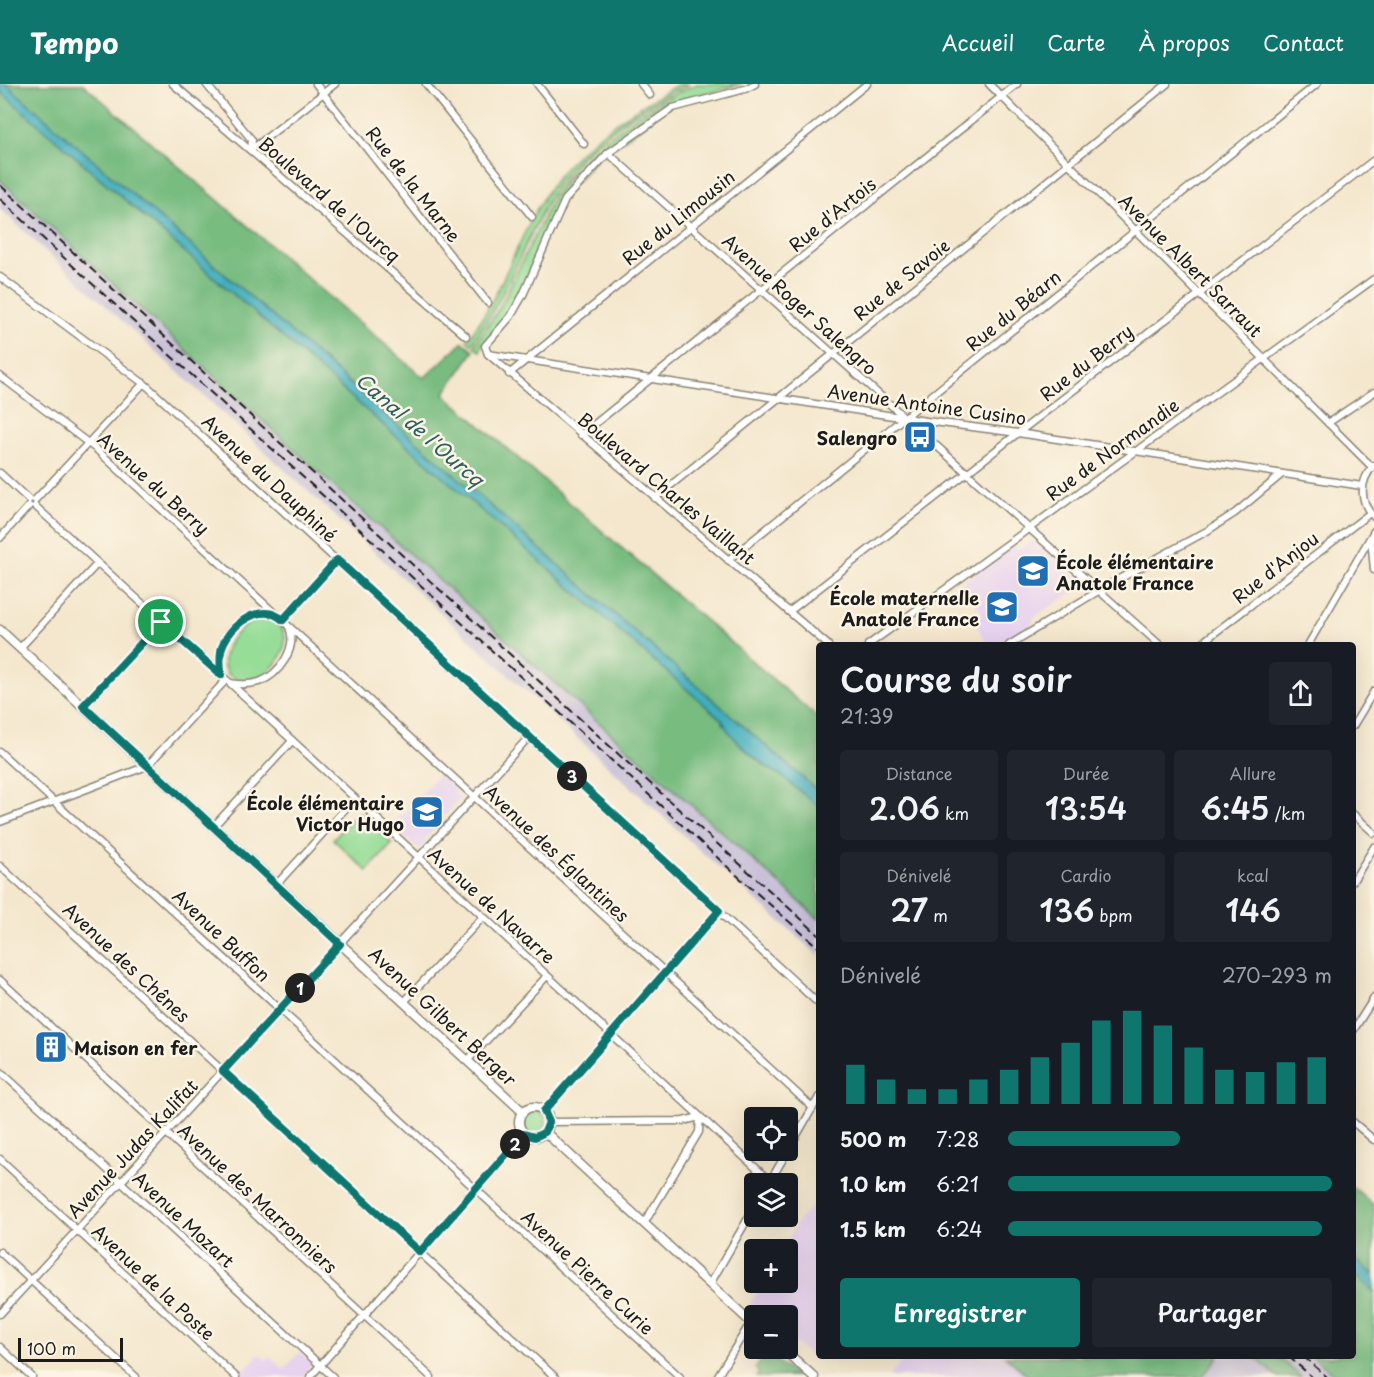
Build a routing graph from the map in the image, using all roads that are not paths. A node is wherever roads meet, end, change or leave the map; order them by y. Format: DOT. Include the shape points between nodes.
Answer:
graph roads {
  1 [pos="173,84"];
  2 [pos="206,84"];
  3 [pos="316,84"];
  4 [pos="336,84"];
  5 [pos="426,84"];
  6 [pos="537,84"];
  7 [pos="641,84"];
  8 [pos="755,84"];
  9 [pos="867,84"];
  10 [pos="989,84"];
  11 [pos="1017,84"];
  12 [pos="1167,84"];
  13 [pos="1317,84"];
  14 [pos="324,93"];
  15 [pos="650,95"];
  16 [pos="1002,96"];
  17 [pos="226,110"];
  18 [pos="216,120"];
  19 [pos="584,144"];
  20 [pos="251,150"];
  21 [pos="608,153"];
  22 [pos="1374,160"];
  23 [pos="1068,163"];
  24 [pos="532,217"];
  25 [pos="690,226"];
  26 [pos="1136,231"];
  27 [pos="0,277"];
  28 [pos="1374,279"];
  29 [pos="762,289"];
  30 [pos="1198,294"];
  31 [pos="488,303"];
  32 [pos="466,336"];
  33 [pos="833,353"];
  34 [pos="488,354"];
  35 [pos="526,359"];
  36 [pos="1264,359"];
  37 [pos="509,374"];
  38 [pos="0,376"];
  39 [pos="652,379"];
  40 [pos="144,383"];
  41 [pos="1374,392"];
  42 [pos="777,398"];
  43 [pos="905,416"];
  44 [pos="1328,423"];
  45 [pos="1018,433"];
  46 [pos="581,435"];
  47 [pos="88,442"];
  48 [pos="1134,451"];
  49 [pos="1373,466"];
  50 [pos="968,472"];
  51 [pos="0,473"];
  52 [pos="1281,475"];
  53 [pos="1362,486"];
  54 [pos="655,498"];
  55 [pos="32,503"];
  56 [pos="1372,515"];
  57 [pos="1030,527"];
  58 [pos="1372,534"];
  59 [pos="0,538"];
  60 [pos="337,560"];
  61 [pos="728,560"];
  62 [pos="97,564"];
  63 [pos="1374,570"];
  64 [pos="1100,590"];
  65 [pos="790,611"];
  66 [pos="277,614"];
  67 [pos="161,622"];
  68 [pos="285,622"];
  69 [pos="0,630"];
  70 [pos="825,642"];
  71 [pos="872,642"];
  72 [pos="1014,642"];
  73 [pos="1157,642"];
  74 [pos="1203,642"];
  75 [pos="1310,642"];
  76 [pos="20,648"];
  77 [pos="226,680"];
  78 [pos="1374,691"];
  79 [pos="83,706"];
  80 [pos="1356,721"];
  81 [pos="529,737"];
  82 [pos="292,741"];
  83 [pos="0,752"];
  84 [pos="147,766"];
  85 [pos="474,797"];
  86 [pos="354,799"];
  87 [pos="54,801"];
  88 [pos="1356,817"];
  89 [pos="0,822"];
  90 [pos="213,826"];
  91 [pos="1374,833"];
  92 [pos="1374,847"];
  93 [pos="419,858"];
  94 [pos="0,866"];
  95 [pos="1356,876"];
  96 [pos="276,885"];
  97 [pos="719,911"];
  98 [pos="483,917"];
  99 [pos="340,944"];
  100 [pos="665,973"];
  101 [pos="547,976"];
  102 [pos="0,980"];
  103 [pos="1374,998"];
  104 [pos="816,1001"];
  105 [pos="404,1002"];
  106 [pos="280,1010"];
  107 [pos="1356,1026"];
  108 [pos="611,1035"];
  109 [pos="468,1060"];
  110 [pos="0,1071"];
  111 [pos="223,1071"];
  112 [pos="816,1102"];
  113 [pos="813,1108"];
  114 [pos="544,1111"];
  115 [pos="523,1112"];
  116 [pos="700,1117"];
  117 [pos="549,1122"];
  118 [pos="1356,1125"];
  119 [pos="545,1132"];
  120 [pos="166,1133"];
  121 [pos="524,1134"];
  122 [pos="1374,1140"];
  123 [pos="0,1159"];
  124 [pos="760,1173"];
  125 [pos="775,1173"];
  126 [pos="122,1182"];
  127 [pos="475,1189"];
  128 [pos="645,1222"];
  129 [pos="744,1225"];
  130 [pos="76,1231"];
  131 [pos="0,1252"];
  132 [pos="420,1252"];
  133 [pos="31,1281"];
  134 [pos="710,1284"];
  135 [pos="0,1314"];
  136 [pos="364,1316"];
  137 [pos="744,1316"];
  138 [pos="744,1333"];
  139 [pos="0,1347"];
  140 [pos="794,1359"];
  141 [pos="320,1365"];
  142 [pos="32,1377"];
  143 [pos="136,1377"];
  144 [pos="236,1377"];
  145 [pos="310,1377"];
  146 [pos="333,1377"];
  147 [pos="431,1377"];
  148 [pos="555,1377"];
  149 [pos="680,1377"];
  150 [pos="717,1377"];
  151 [pos="814,1377"];
  1 -- 18 [label="street, Boulevard de l'Ourcq"];
  2 -- 17 [label="street"];
  3 -- 14 [label="street, Rue de la Marne"];
  4 -- 14 [label="street"];
  5 -- 24 [label="street"];
  6 -- 19 [label="street"];
  7 -- 15 [label="street"];
  8 -- 21 [label="street" via="673,108"];
  9 -- 25 [label="street, Rue du Limousin"];
  10 -- 16 [label="street, Avenue Albert Sarraut"];
  11 -- 16 [label="street, Rue d'Artois"];
  12 -- 23 [label="street, Rue de Savoie"];
  13 -- 26 [label="street, Rue du Béarn"];
  14 -- 20 [label="street"];
  14 -- 31 [label="street, Rue de la Marne"];
  16 -- 23 [label="street, Avenue Albert Sarraut"];
  16 -- 29 [label="street, Rue d'Artois"];
  17 -- 18 [label="street" via="226,115"];
  17 -- 20 [label="street" via="252,140"];
  18 -- 20 [label="street, Boulevard de l'Ourcq"];
  20 -- 32 [label="street, Boulevard de l'Ourcq"];
  21 -- 25 [label="street, Avenue Roger Salengro"];
  21 -- 34 [label="street" via="565,200 523,295 485,346"];
  22 -- 30 [label="street, Rue du Berry"];
  23 -- 26 [label="street, Avenue Albert Sarraut"];
  23 -- 33 [label="street, Rue de Savoie"];
  25 -- 29 [label="street, Avenue Roger Salengro"];
  25 -- 35 [label="street, Rue du Limousin"];
  26 -- 30 [label="street, Avenue Albert Sarraut"];
  26 -- 43 [label="street, Rue du Béarn"];
  27 -- 40 [label="street, Avenue du Dauphiné"];
  28 -- 36 [label="street, Rue de Normandie"];
  29 -- 33 [label="street, Avenue Roger Salengro"];
  29 -- 39 [label="street, Rue d'Artois"];
  30 -- 36 [label="street, Avenue Albert Sarraut"];
  30 -- 45 [label="street, Rue du Berry"];
  33 -- 42 [label="street, Rue de Savoie"];
  33 -- 43 [label="street, Avenue Roger Salengro"];
  34 -- 35 [label="street, Avenue Antoine Cusino"];
  34 -- 37 [label="street, Boulevard Charles Vaillant"];
  35 -- 37 [label="street, Rue du Limousin"];
  35 -- 39 [label="street, Avenue Antoine Cusino"];
  36 -- 44 [label="street, Avenue Albert Sarraut"];
  36 -- 48 [label="street, Rue de Normandie"];
  37 -- 46 [label="street, Boulevard Charles Vaillant"];
  38 -- 47 [label="street, Avenue du Berry"];
  39 -- 42 [label="street, Avenue Antoine Cusino"];
  39 -- 46 [label="street, Rue d'Artois"];
  40 -- 47 [label="street"];
  40 -- 60 [label="street, Avenue du Dauphiné"];
  41 -- 44 [label="street"];
  42 -- 43 [label="street, Avenue Antoine Cusino"];
  42 -- 54 [label="street, Rue de Savoie"];
  43 -- 45 [label="street, Avenue Antoine Cusino"];
  43 -- 50 [label="street, Avenue Roger Salengro"];
  43 -- 61 [label="street, Rue du Béarn"];
  44 -- 49 [label="street, Avenue Albert Sarraut"];
  45 -- 48 [label="street, Avenue Antoine Cusino"];
  45 -- 50 [label="street, Rue du Berry"];
  46 -- 54 [label="street, Boulevard Charles Vaillant"];
  47 -- 55 [label="street"];
  47 -- 66 [label="street, Avenue du Berry"];
  48 -- 52 [label="street, Avenue Antoine Cusino"];
  48 -- 57 [label="street, Rue de Normandie"];
  49 -- 53 [label="street"];
  50 -- 57 [label="street, Avenue Roger Salengro"];
  50 -- 65 [label="street, Rue du Berry"];
  51 -- 55 [label="street, Avenue de Navarre"];
  52 -- 53 [label="street, Avenue Antoine Cusino"];
  52 -- 64 [label="street" via="1207,531"];
  53 -- 56 [label="street" via="1365,504"];
  54 -- 61 [label="street, Boulevard Charles Vaillant"];
  55 -- 59 [label="street"];
  55 -- 62 [label="street, Avenue de Navarre"];
  56 -- 74 [label="street, Rue d'Anjou"];
  57 -- 64 [label="street, Avenue Roger Salengro"];
  57 -- 71 [label="street, Rue de Normandie"];
  58 -- 63 [label="street"];
  58 -- 75 [label="street"];
  60 -- 68 [label="street"];
  60 -- 81 [label="street, Avenue du Dauphiné"];
  61 -- 65 [label="street, Boulevard Charles Vaillant"];
  62 -- 67 [label="street, Avenue de Navarre"];
  62 -- 76 [label="street"];
  64 -- 72 [label="street"];
  64 -- 73 [label="street, Avenue Roger Salengro"];
  65 -- 70 [label="street, Boulevard Charles Vaillant"];
  66 -- 68 [label="street, Avenue du Berry"];
  66 -- 77 [label="street" via="264,612 237,625 222,646 220,660"];
  67 -- 77 [label="street, Avenue de Navarre"];
  67 -- 79 [label="street"];
  68 -- 77 [label="street" via="291,641 281,666 261,682 243,686"];
  68 -- 85 [label="street, Avenue des Églantines"];
  69 -- 76 [label="street, Avenue Gilbert Berger"];
  76 -- 79 [label="street, Avenue Gilbert Berger"];
  77 -- 82 [label="street, Avenue de Navarre"];
  77 -- 84 [label="street"];
  78 -- 80 [label="street"];
  79 -- 84 [label="street, Avenue Gilbert Berger"];
  81 -- 85 [label="street, Avenue Judas Kalifat"];
  81 -- 97 [label="street, Avenue du Dauphiné"];
  82 -- 86 [label="street, Avenue de Navarre"];
  82 -- 90 [label="street"];
  83 -- 87 [label="street, Avenue Buffon"];
  84 -- 87 [label="street"];
  84 -- 90 [label="street, Avenue Gilbert Berger"];
  85 -- 93 [label="street, Avenue Judas Kalifat"];
  85 -- 100 [label="street, Avenue des Églantines"];
  86 -- 93 [label="street, Avenue de Navarre"];
  86 -- 96 [label="street"];
  87 -- 89 [label="street"];
  87 -- 106 [label="street, Avenue Buffon"];
  88 -- 91 [label="street"];
  90 -- 96 [label="street, Avenue Gilbert Berger"];
  92 -- 95 [label="street"];
  93 -- 98 [label="street, Avenue de Navarre"];
  93 -- 99 [label="street, Avenue Judas Kalifat"];
  94 -- 111 [label="street, Avenue des Chênes"];
  96 -- 99 [label="street, Avenue Gilbert Berger"];
  97 -- 100 [label="street"];
  97 -- 104 [label="street, Avenue du Dauphiné"];
  98 -- 101 [label="street, Avenue de Navarre"];
  98 -- 105 [label="street"];
  99 -- 105 [label="street, Avenue Gilbert Berger"];
  99 -- 106 [label="street, Avenue Judas Kalifat"];
  100 -- 108 [label="street"];
  100 -- 113 [label="street, Avenue des Églantines"];
  101 -- 108 [label="street, Avenue de Navarre"];
  101 -- 109 [label="street"];
  102 -- 120 [label="street, Avenue des Marronniers"];
  103 -- 107 [label="street"];
  105 -- 109 [label="street, Avenue Gilbert Berger"];
  106 -- 111 [label="street, Avenue Judas Kalifat"];
  106 -- 127 [label="street, Avenue Buffon"];
  108 -- 114 [label="street"];
  108 -- 116 [label="street, Avenue de Navarre"];
  109 -- 115 [label="street, Avenue Gilbert Berger"];
  110 -- 126 [label="street, Avenue Mozart"];
  111 -- 120 [label="street, Avenue Judas Kalifat"];
  111 -- 132 [label="street, Avenue des Chênes"];
  112 -- 113 [label="street"];
  113 -- 125 [label="street"];
  114 -- 115 [label="street" via="536,1107"];
  114 -- 117 [label="street"];
  115 -- 121 [label="street" via="519,1120"];
  116 -- 117 [label="street" via="683,1121"];
  116 -- 124 [label="street, Avenue de Navarre"];
  116 -- 128 [label="street" via="699,1132"];
  117 -- 119 [label="street"];
  118 -- 122 [label="street"];
  119 -- 121 [label="street" via="535,1137"];
  119 -- 128 [label="street"];
  120 -- 126 [label="street, Avenue Judas Kalifat"];
  120 -- 136 [label="street, Avenue des Marronniers"];
  121 -- 127 [label="street"];
  123 -- 130 [label="street, Avenue de la Poste"];
  126 -- 130 [label="street, Avenue Judas Kalifat"];
  126 -- 141 [label="street, Avenue Mozart"];
  127 -- 132 [label="street"];
  127 -- 149 [label="street, Avenue Pierre Curie"];
  128 -- 134 [label="street"];
  129 -- 134 [label="street"];
  130 -- 133 [label="street, Avenue Judas Kalifat"];
  130 -- 144 [label="street, Avenue de la Poste"];
  131 -- 133 [label="street"];
  132 -- 136 [label="street"];
  132 -- 148 [label="street, Avenue des Chênes"];
  133 -- 135 [label="street, Avenue Judas Kalifat"];
  133 -- 143 [label="street"];
  134 -- 137 [label="street"];
  136 -- 141 [label="street"];
  136 -- 147 [label="street, Avenue des Marronniers"];
  138 -- 150 [label="street"];
  139 -- 142 [label="street"];
  140 -- 151 [label="street"];
  141 -- 145 [label="street"];
  141 -- 146 [label="street, Avenue Mozart"];
}
